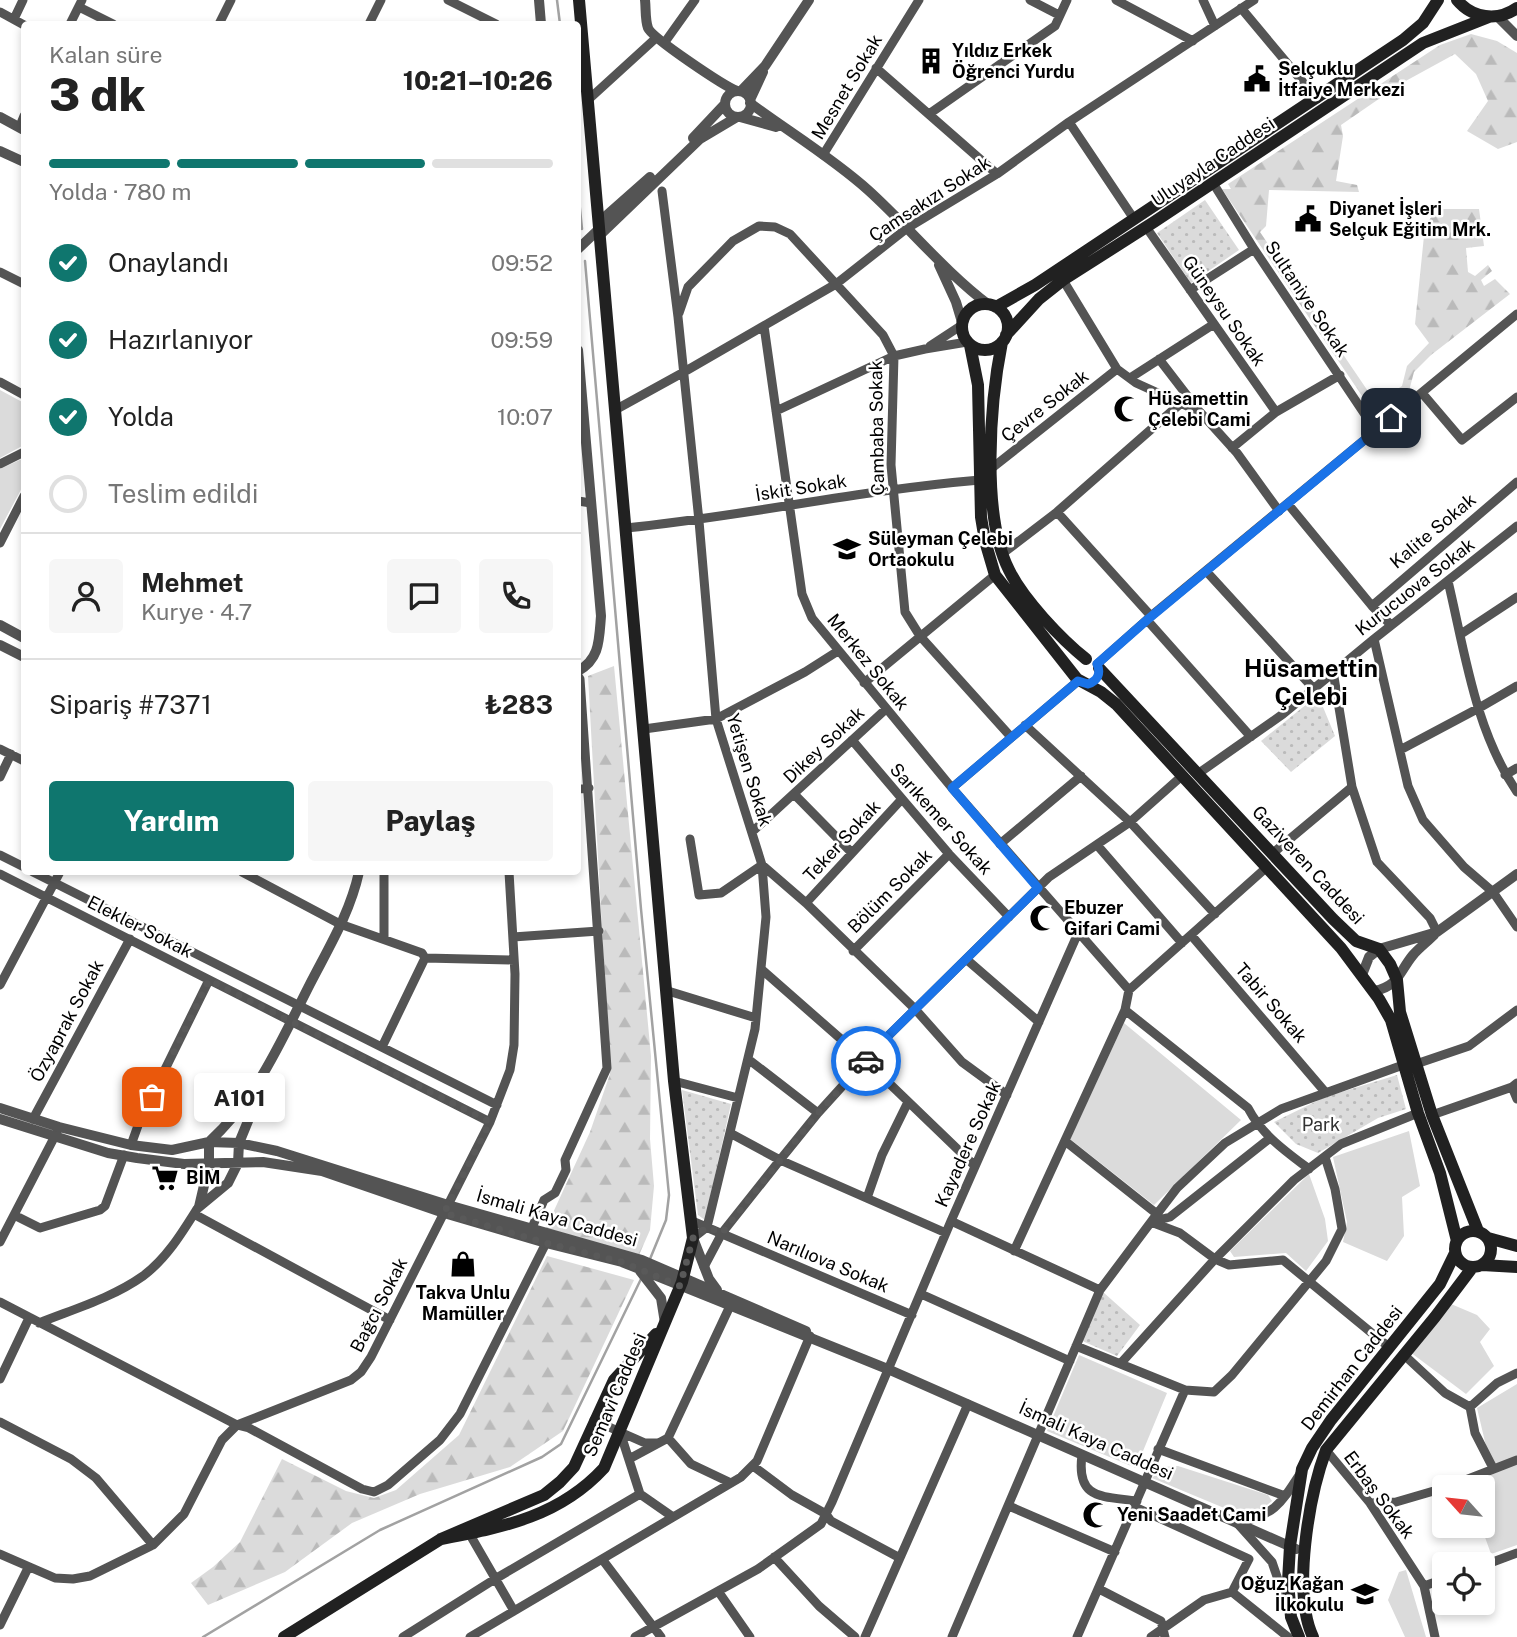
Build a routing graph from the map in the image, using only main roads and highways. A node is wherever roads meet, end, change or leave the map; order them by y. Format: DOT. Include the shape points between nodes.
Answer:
graph roads {
  1 [pos="579,0"];
  2 [pos="1438,0"];
  3 [pos="1457,0"];
  4 [pos="1517,8"];
  5 [pos="1493,16"];
  6 [pos="581,21"];
  7 [pos="581,22"];
  8 [pos="992,306"];
  9 [pos="1004,338"];
  10 [pos="968,344"];
  11 [pos="1094,664"];
  12 [pos="1079,680"];
  13 [pos="1409,1064"];
  14 [pos="1483,1234"];
  15 [pos="1517,1246"];
  16 [pos="1456,1247"];
  17 [pos="1477,1267"];
  18 [pos="1517,1267"];
  19 [pos="665,1323"];
  20 [pos="441,1539"];
  21 [pos="284,1637"];
  22 [pos="1299,1637"];
  23 [pos="1313,1637"];
  1 -- 6 [label="main road, Semavi Caddesi"];
  2 -- 8 [label="main road, Uluyayla Caddesi" via="1423,23 1403,40 1035,285"];
  3 -- 5 [label="main road" via="1471,12"];
  4 -- 5 [label="main road, Uluyayla Caddesi"];
  5 -- 9 [label="main road, Uluyayla Caddesi" via="1423,43 1063,280"];
  7 -- 19 [label="main road, Semavi Caddesi" via="674,1081 692,1221 693,1238 682,1282"];
  8 -- 9 [label="main road" via="1006,319"];
  8 -- 10 [label="main road" via="969,310 962,324"];
  9 -- 10 [label="main road" via="990,349"];
  9 -- 11 [label="main road, Gaziveren Caddesi" via="992,407 993,512 1002,555 1009,572 1060,635"];
  10 -- 12 [label="main road, Gaziveren Caddesi" via="978,385 983,529 995,575"];
  11 -- 12 [label="main road" via="1096,680"];
  11 -- 12 [label="main road" via="1076,664"];
  11 -- 13 [label="main road, Gaziveren Caddesi" via="1333,919 1356,941 1379,949 1397,980"];
  12 -- 13 [label="main road, Gaziveren Caddesi" via="1116,704 1356,965 1391,1020"];
  13 -- 14 [label="main road, Gaziveren Caddesi"];
  13 -- 16 [label="main road, Gaziveren Caddesi"];
  14 -- 15 [label="main road"];
  14 -- 16 [label="main road" via="1465,1232"];
  14 -- 17 [label="main road" via="1492,1250 1487,1261"];
  16 -- 17 [label="main road" via="1461,1263"];
  16 -- 22 [label="main road, Demirhan Caddesi" via="1440,1284 1331,1420 1302,1469 1288,1581 1291,1617"];
  17 -- 18 [label="main road"];
  17 -- 23 [label="main road, Demirhan Caddesi" via="1326,1450 1316,1477 1305,1553 1303,1600"];
  19 -- 20 [label="main road, Semavi Caddesi" via="614,1380 574,1467 544,1495"];
  19 -- 20 [label="main road, Semavi Caddesi" via="604,1468 594,1478 561,1502 519,1522"];
  20 -- 21 [label="main road, Semavi Caddesi"];
}
